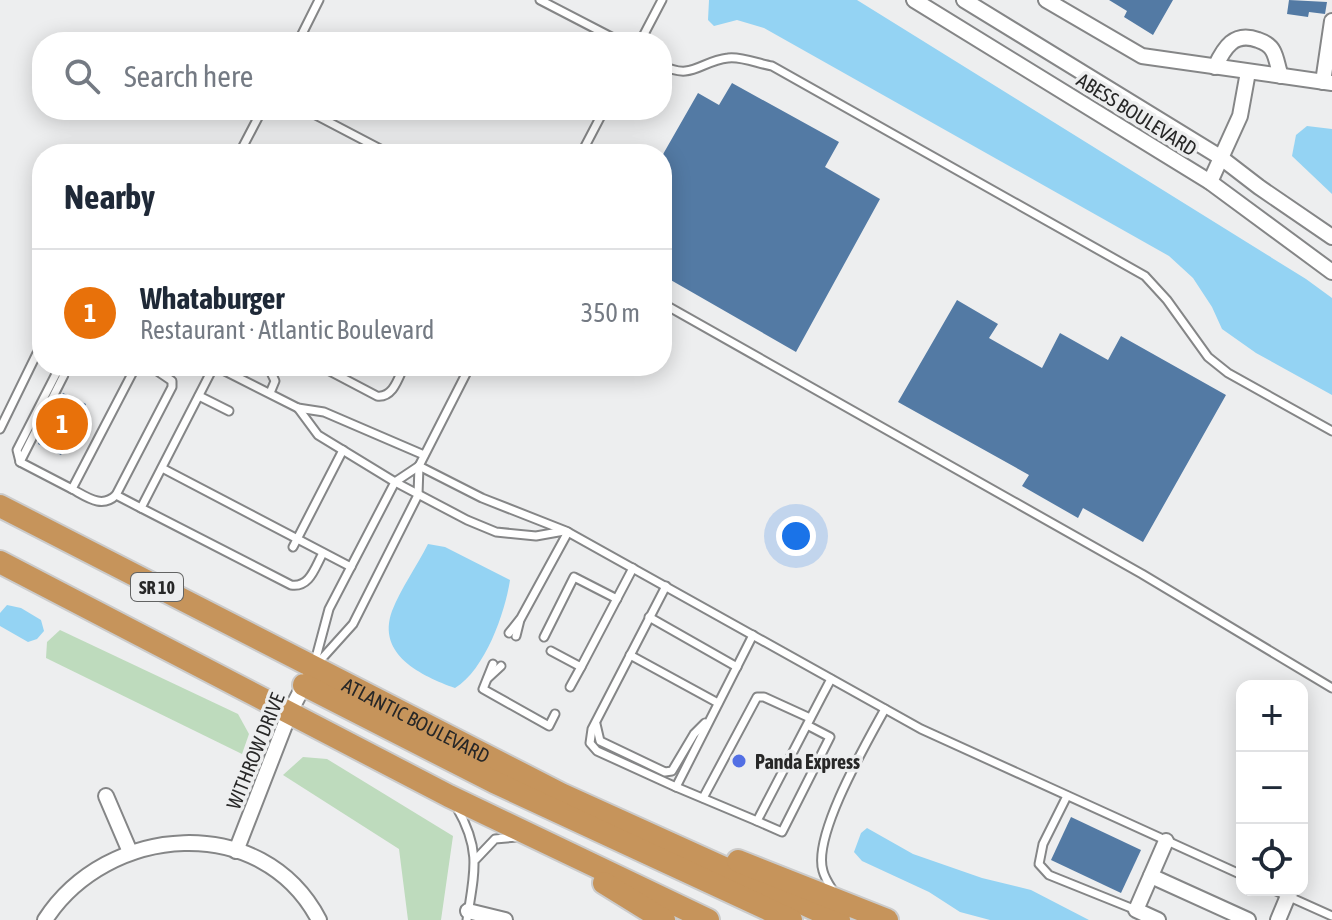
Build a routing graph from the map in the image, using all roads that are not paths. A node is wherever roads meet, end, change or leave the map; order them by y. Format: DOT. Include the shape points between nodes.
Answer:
graph roads {
  1 [pos="319,0"];
  2 [pos="540,0"];
  3 [pos="662,0"];
  4 [pos="914,0"];
  5 [pos="964,0"];
  6 [pos="1046,0"];
  7 [pos="1332,21"];
  8 [pos="303,32"];
  9 [pos="602,32"];
  10 [pos="645,32"];
  11 [pos="1215,67"];
  12 [pos="672,70"];
  13 [pos="1248,72"];
  14 [pos="1281,76"];
  15 [pos="1327,82"];
  16 [pos="257,120"];
  17 [pos="325,120"];
  18 [pos="599,120"];
  19 [pos="244,144"];
  20 [pos="371,144"];
  21 [pos="586,144"];
  22 [pos="1220,157"];
  23 [pos="1210,182"];
  24 [pos="1332,237"];
  25 [pos="1332,272"];
  26 [pos="672,309"];
  27 [pos="32,363"];
  28 [pos="55,376"];
  29 [pos="63,376"];
  30 [pos="131,376"];
  31 [pos="168,376"];
  32 [pos="210,376"];
  33 [pos="235,376"];
  34 [pos="273,376"];
  35 [pos="339,376"];
  36 [pos="399,376"];
  37 [pos="465,376"];
  38 [pos="270,393"];
  39 [pos="199,396"];
  40 [pos="298,408"];
  41 [pos="229,411"];
  42 [pos="0,429"];
  43 [pos="1332,431"];
  44 [pos="343,450"];
  45 [pos="424,455"];
  46 [pos="20,462"];
  47 [pos="419,466"];
  48 [pos="162,468"];
  49 [pos="188,482"];
  50 [pos="395,482"];
  51 [pos="72,489"];
  52 [pos="202,490"];
  53 [pos="183,491"];
  54 [pos="116,495"];
  55 [pos="418,495"];
  56 [pos="198,498"];
  57 [pos="0,506"];
  58 [pos="234,506"];
  59 [pos="141,508"];
  60 [pos="229,514"];
  61 [pos="251,515"];
  62 [pos="246,523"];
  63 [pos="265,523"];
  64 [pos="261,531"];
  65 [pos="567,531"];
  66 [pos="218,537"];
  67 [pos="295,543"];
  68 [pos="213,545"];
  69 [pos="323,553"];
  70 [pos="0,562"];
  71 [pos="351,567"];
  72 [pos="633,568"];
  73 [pos="666,586"];
  74 [pos="617,599"];
  75 [pos="649,617"];
  76 [pos="512,634"];
  77 [pos="753,635"];
  78 [pos="544,637"];
  79 [pos="551,651"];
  80 [pos="630,655"];
  81 [pos="497,665"];
  82 [pos="581,667"];
  83 [pos="737,667"];
  84 [pos="309,677"];
  85 [pos="831,679"];
  86 [pos="570,687"];
  87 [pos="1332,688"];
  88 [pos="718,703"];
  89 [pos="885,709"];
  90 [pos="290,712"];
  91 [pos="555,714"];
  92 [pos="711,718"];
  93 [pos="809,721"];
  94 [pos="595,722"];
  95 [pos="676,787"];
  96 [pos="106,796"];
  97 [pos="449,796"];
  98 [pos="1067,796"];
  99 [pos="703,798"];
  100 [pos="757,821"];
  101 [pos="536,839"];
  102 [pos="1166,841"];
  103 [pos="236,851"];
  104 [pos="130,852"];
  105 [pos="476,859"];
  106 [pos="1236,872"];
  107 [pos="1151,876"];
  108 [pos="1281,896"];
  109 [pos="1288,896"];
  110 [pos="839,910"];
  111 [pos="1136,910"];
  112 [pos="468,916"];
  113 [pos="1332,916"];
  114 [pos="45,920"];
  115 [pos="319,920"];
  116 [pos="505,920"];
  117 [pos="664,920"];
  118 [pos="708,920"];
  119 [pos="791,920"];
  120 [pos="887,920"];
  121 [pos="1158,920"];
  122 [pos="1248,920"];
  123 [pos="1278,920"];
  1 -- 8 [label="lane"];
  2 -- 9 [label="lane"];
  3 -- 10 [label="lane"];
  4 -- 23 [label="street, ABESS BOULEVARD"];
  5 -- 22 [label="street, ABESS BOULEVARD"];
  6 -- 11 [label="street" via="1142,56"];
  7 -- 15 [label="street"];
  11 -- 13 [label="street"];
  11 -- 14 [label="street" via="1225,46 1251,37 1273,50"];
  12 -- 43 [label="lane" via="689,72 729,57 772,66 1145,276 1208,357"];
  13 -- 14 [label="street"];
  13 -- 22 [label="street" via="1240,116"];
  14 -- 15 [label="street"];
  16 -- 19 [label="lane"];
  17 -- 20 [label="lane"];
  18 -- 21 [label="lane"];
  22 -- 23 [label="street"];
  22 -- 24 [label="street, ABESS BOULEVARD"];
  23 -- 25 [label="street, ABESS BOULEVARD"];
  26 -- 87 [label="lane" via="1142,574"];
  27 -- 42 [label="lane"];
  28 -- 46 [label="lane" via="17,450"];
  29 -- 46 [label="lane"];
  30 -- 51 [label="lane"];
  31 -- 54 [label="lane" via="172,387"];
  32 -- 39 [label="lane"];
  33 -- 38 [label="lane"];
  34 -- 38 [label="lane"];
  35 -- 36 [label="lane" via="384,397"];
  37 -- 45 [label="lane"];
  38 -- 40 [label="lane"];
  39 -- 41 [label="lane"];
  39 -- 48 [label="lane"];
  40 -- 44 [label="lane" via="318,435"];
  40 -- 45 [label="lane" via="324,412"];
  44 -- 50 [label="lane"];
  44 -- 67 [label="lane"];
  45 -- 47 [label="lane"];
  46 -- 51 [label="lane"];
  47 -- 50 [label="lane"];
  47 -- 55 [label="lane"];
  47 -- 65 [label="lane"];
  48 -- 49 [label="lane"];
  48 -- 59 [label="lane"];
  49 -- 52 [label="lane"];
  49 -- 53 [label="lane"];
  50 -- 55 [label="lane"];
  50 -- 71 [label="lane"];
  51 -- 54 [label="lane" via="100,503"];
  52 -- 56 [label="lane"];
  52 -- 58 [label="lane" via="216,502"];
  54 -- 59 [label="lane"];
  55 -- 65 [label="lane" via="496,532 536,536"];
  55 -- 84 [label="lane" via="353,624"];
  57 -- 84 [label="highway, ATLANTIC BOULEVARD / SR 10"];
  58 -- 60 [label="lane"];
  58 -- 61 [label="lane"];
  59 -- 68 [label="lane" via="184,525"];
  61 -- 62 [label="lane"];
  61 -- 63 [label="lane"];
  63 -- 64 [label="lane"];
  63 -- 67 [label="lane"];
  65 -- 72 [label="lane"];
  65 -- 76 [label="lane"];
  66 -- 68 [label="lane"];
  67 -- 69 [label="lane"];
  68 -- 69 [label="lane" via="299,587"];
  69 -- 71 [label="lane"];
  70 -- 90 [label="highway, SR 10"];
  71 -- 84 [label="lane" via="329,609"];
  72 -- 73 [label="lane"];
  72 -- 74 [label="lane"];
  73 -- 75 [label="lane"];
  73 -- 77 [label="lane"];
  74 -- 78 [label="lane" via="574,577"];
  74 -- 82 [label="lane"];
  75 -- 80 [label="lane"];
  75 -- 83 [label="lane"];
  77 -- 83 [label="lane"];
  77 -- 85 [label="lane"];
  79 -- 82 [label="lane"];
  80 -- 88 [label="lane"];
  80 -- 94 [label="lane"];
  81 -- 91 [label="lane" via="483,689 549,726"];
  82 -- 86 [label="lane"];
  83 -- 88 [label="lane"];
  84 -- 90 [label="street, WITHROW DRIVE"];
  84 -- 110 [label="highway, ATLANTIC BOULEVARD / SR 10" via="741,878"];
  84 -- 119 [label="highway" via="507,788"];
  85 -- 89 [label="lane"];
  85 -- 93 [label="lane"];
  88 -- 92 [label="lane"];
  89 -- 98 [label="lane"];
  89 -- 110 [label="lane" via="824,842 823,871"];
  90 -- 97 [label="highway, SR 10"];
  90 -- 103 [label="street, WITHROW DRIVE"];
  92 -- 94 [label="lane" via="694,734 672,771 665,772 600,741"];
  92 -- 95 [label="lane"];
  93 -- 99 [label="lane" via="757,697"];
  93 -- 100 [label="lane"];
  93 -- 100 [label="lane" via="830,737 782,832"];
  94 -- 95 [label="lane" via="592,748"];
  95 -- 99 [label="lane"];
  96 -- 104 [label="street"];
  97 -- 101 [label="highway, SR 10"];
  97 -- 105 [label="lane" via="470,829"];
  98 -- 102 [label="lane"];
  98 -- 111 [label="lane" via="1039,864 1049,875"];
  99 -- 100 [label="lane"];
  101 -- 105 [label="lane" via="495,839"];
  101 -- 117 [label="highway"];
  101 -- 118 [label="highway, SR 10"];
  102 -- 106 [label="lane"];
  102 -- 107 [label="street"];
  103 -- 104 [label="street" via="191,842"];
  103 -- 115 [label="street" via="288,880"];
  104 -- 114 [label="street" via="92,871"];
  105 -- 112 [label="lane"];
  107 -- 111 [label="street"];
  107 -- 122 [label="street"];
  108 -- 123 [label="street"];
  109 -- 113 [label="lane"];
  110 -- 120 [label="highway, ATLANTIC BOULEVARD"];
  111 -- 121 [label="street"];
  112 -- 116 [label="street"];
}
